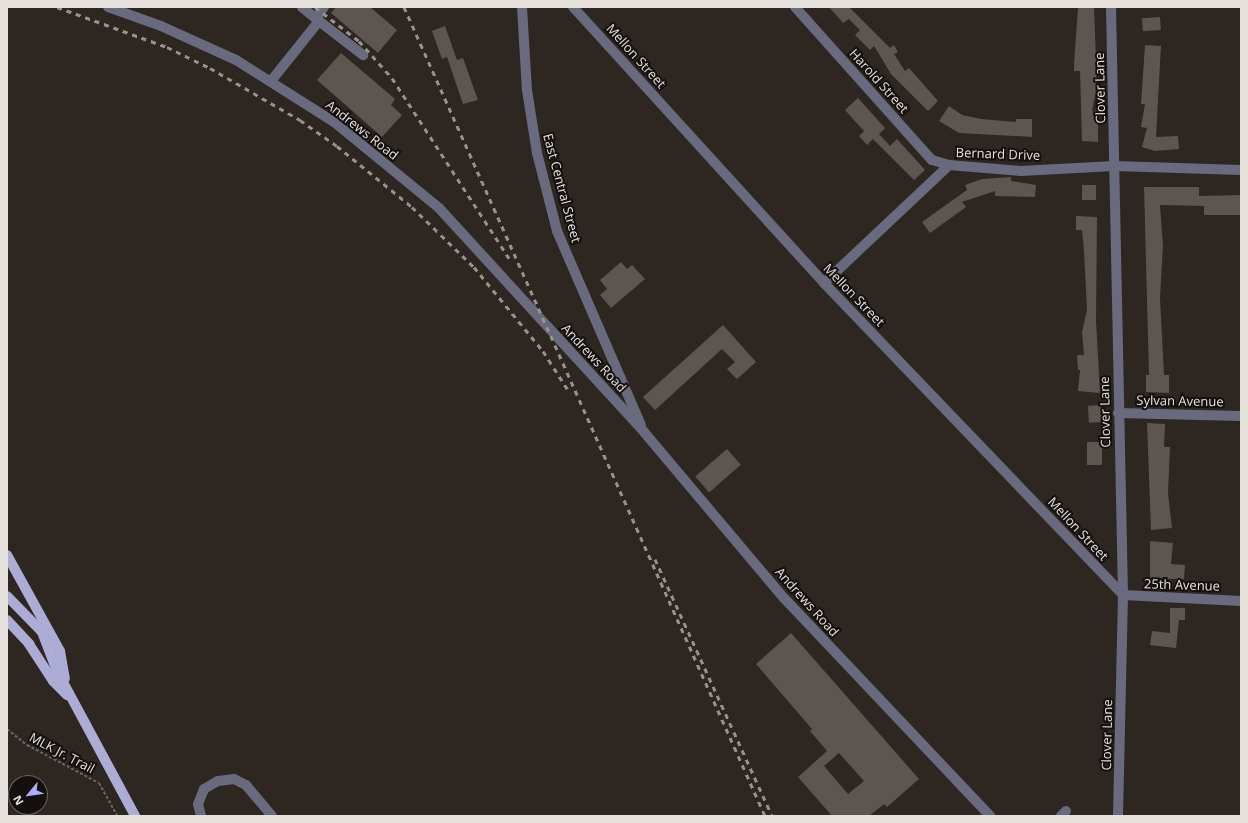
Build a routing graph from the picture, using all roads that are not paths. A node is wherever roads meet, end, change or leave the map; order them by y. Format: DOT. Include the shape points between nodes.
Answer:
graph roads {
  1 [pos="108,7"];
  2 [pos="302,7"];
  3 [pos="324,7"];
  4 [pos="522,7"];
  5 [pos="573,7"];
  6 [pos="794,7"];
  7 [pos="1111,7"];
  8 [pos="121,9"];
  9 [pos="318,19"];
  10 [pos="363,54"];
  11 [pos="270,82"];
  12 [pos="949,165"];
  13 [pos="1114,166"];
  14 [pos="1241,170"];
  15 [pos="824,283"];
  16 [pos="1118,413"];
  17 [pos="1241,416"];
  18 [pos="644,432"];
  19 [pos="7,555"];
  20 [pos="7,596"];
  21 [pos="1122,596"];
  22 [pos="1241,601"];
  23 [pos="7,612"];
  24 [pos="7,620"];
  25 [pos="56,669"];
  26 [pos="67,688"];
  27 [pos="76,704"];
  28 [pos="135,816"];
  29 [pos="201,816"];
  30 [pos="272,816"];
  31 [pos="990,816"];
  32 [pos="1118,816"];
  1 -- 8 [label="street, Andrews Road"];
  2 -- 9 [label="street"];
  3 -- 9 [label="street"];
  4 -- 18 [label="street, East Central Street" via="527,90 536,153 557,230 584,299"];
  5 -- 15 [label="street, Mellon Street"];
  6 -- 12 [label="street, Harold Street" via="932,160"];
  7 -- 13 [label="street, Clover Lane"];
  8 -- 11 [label="street, Andrews Road" via="236,60"];
  9 -- 10 [label="street"];
  9 -- 11 [label="street"];
  11 -- 18 [label="street, Andrews Road" via="334,122 438,208"];
  12 -- 13 [label="street, Bernard Drive" via="1021,171"];
  12 -- 15 [label="street, Bernard Drive"];
  13 -- 14 [label="street, Bernard Drive"];
  13 -- 16 [label="street, Clover Lane"];
  15 -- 21 [label="street, Mellon Street"];
  16 -- 17 [label="street, Sylvan Avenue"];
  16 -- 21 [label="street, Clover Lane"];
  18 -- 31 [label="street, Andrews Road" via="784,598"];
  19 -- 26 [label="main road" via="60,651"];
  20 -- 25 [label="main road" via="42,632"];
  21 -- 22 [label="street, 25th Avenue"];
  21 -- 32 [label="street, Clover Lane"];
  23 -- 25 [label="main road"];
  24 -- 27 [label="main road" via="29,644 53,681"];
  25 -- 26 [label="main road"];
  26 -- 27 [label="main road"];
  27 -- 28 [label="main road"];
  29 -- 30 [label="street" via="198,804 204,789 218,781 234,779 246,785"];
}
